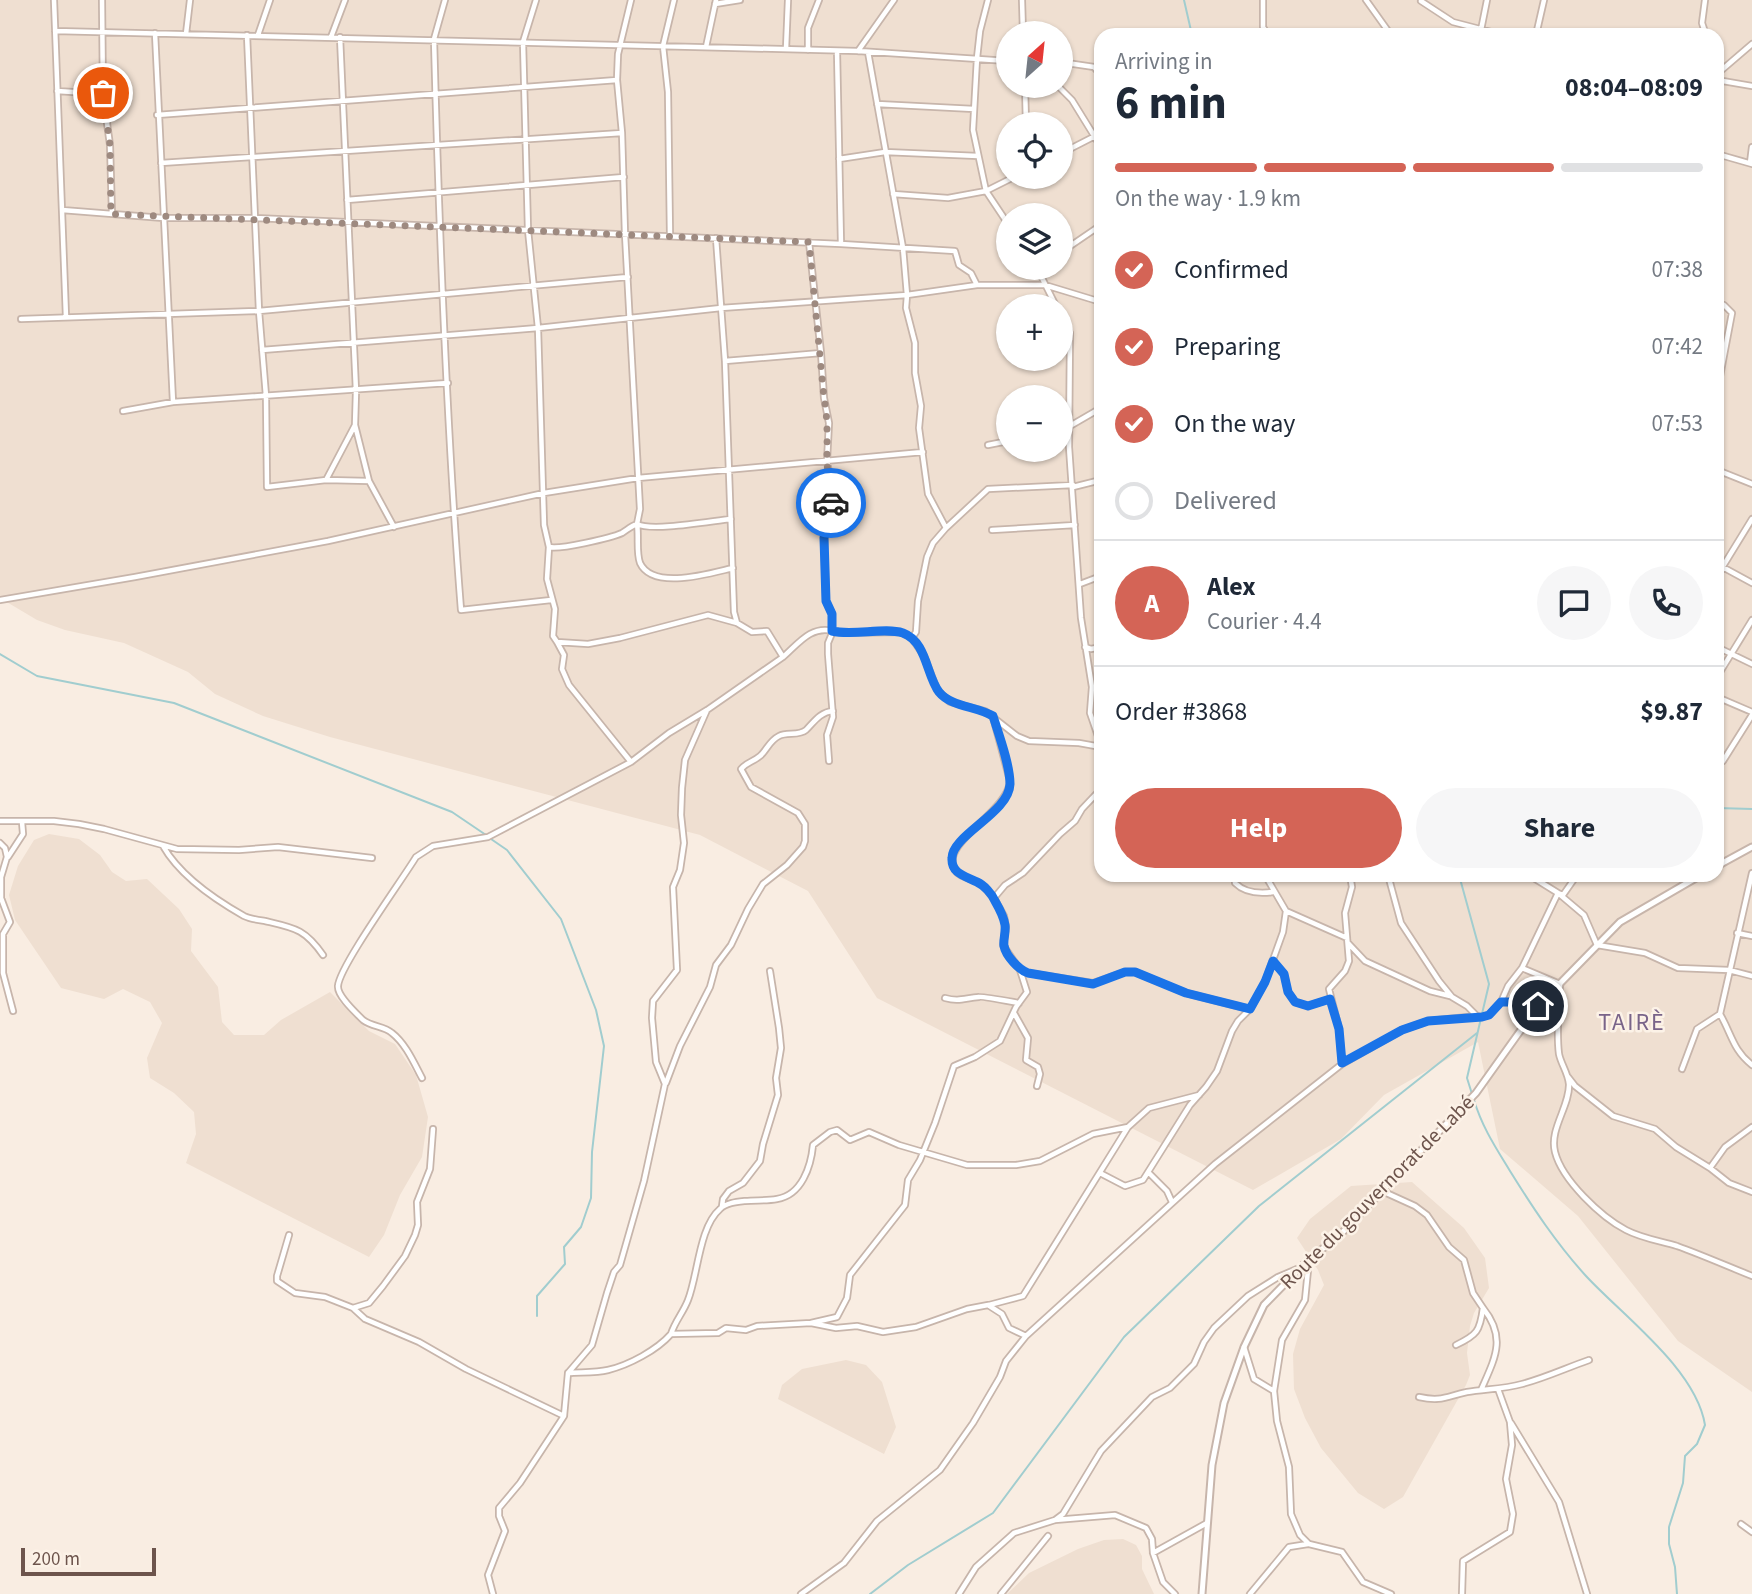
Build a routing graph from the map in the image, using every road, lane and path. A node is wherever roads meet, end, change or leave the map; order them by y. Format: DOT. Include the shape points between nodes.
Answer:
graph roads {
  1 [pos="54,0"];
  2 [pos="102,0"];
  3 [pos="190,0"];
  4 [pos="270,0"];
  5 [pos="345,0"];
  6 [pos="445,0"];
  7 [pos="536,0"];
  8 [pos="631,0"];
  9 [pos="674,0"];
  10 [pos="740,0"];
  11 [pos="788,0"];
  12 [pos="819,0"];
  13 [pos="894,0"];
  14 [pos="988,0"];
  15 [pos="1022,0"];
  16 [pos="1263,0"];
  17 [pos="1366,0"];
  18 [pos="1487,0"];
  19 [pos="1545,0"];
  20 [pos="1705,0"];
  21 [pos="1420,1"];
  22 [pos="716,2"];
  23 [pos="1023,21"];
  24 [pos="1264,28"];
  25 [pos="1386,28"];
  26 [pos="1474,28"];
  27 [pos="1481,28"];
  28 [pos="1538,28"];
  29 [pos="1704,28"];
  30 [pos="55,31"];
  31 [pos="103,33"];
  32 [pos="155,33"];
  33 [pos="186,34"];
  34 [pos="247,35"];
  35 [pos="258,36"];
  36 [pos="331,37"];
  37 [pos="340,37"];
  38 [pos="434,39"];
  39 [pos="523,42"];
  40 [pos="620,44"];
  41 [pos="1752,44"];
  42 [pos="663,46"];
  43 [pos="706,47"];
  44 [pos="786,49"];
  45 [pos="808,50"];
  46 [pos="837,51"];
  47 [pos="858,51"];
  48 [pos="868,52"];
  49 [pos="977,58"];
  50 [pos="996,60"];
  51 [pos="1073,64"];
  52 [pos="1094,67"];
  53 [pos="1724,68"];
  54 [pos="617,79"];
  55 [pos="1724,81"];
  56 [pos="1752,86"];
  57 [pos="525,87"];
  58 [pos="57,91"];
  59 [pos="103,93"];
  60 [pos="435,94"];
  61 [pos="1070,98"];
  62 [pos="343,101"];
  63 [pos="877,104"];
  64 [pos="250,108"];
  65 [pos="974,109"];
  66 [pos="157,115"];
  67 [pos="622,133"];
  68 [pos="1094,135"];
  69 [pos="1094,136"];
  70 [pos="526,139"];
  71 [pos="437,145"];
  72 [pos="1073,147"];
  73 [pos="1752,147"];
  74 [pos="345,151"];
  75 [pos="886,152"];
  76 [pos="978,156"];
  77 [pos="1724,156"];
  78 [pos="252,157"];
  79 [pos="839,159"];
  80 [pos="161,163"];
  81 [pos="1751,164"];
  82 [pos="624,177"];
  83 [pos="527,185"];
  84 [pos="996,186"];
  85 [pos="986,191"];
  86 [pos="438,192"];
  87 [pos="893,194"];
  88 [pos="347,200"];
  89 [pos="996,206"];
  90 [pos="62,210"];
  91 [pos="111,214"];
  92 [pos="163,218"];
  93 [pos="255,218"];
  94 [pos="348,222"];
  95 [pos="439,226"];
  96 [pos="528,230"];
  97 [pos="1094,230"];
  98 [pos="625,234"];
  99 [pos="670,236"];
  100 [pos="716,238"];
  101 [pos="809,242"];
  102 [pos="841,244"];
  103 [pos="1073,244"];
  104 [pos="902,248"];
  105 [pos="628,276"];
  106 [pos="1043,280"];
  107 [pos="534,285"];
  108 [pos="977,285"];
  109 [pos="1045,285"];
  110 [pos="442,294"];
  111 [pos="1050,294"];
  112 [pos="907,295"];
  113 [pos="1094,300"];
  114 [pos="352,302"];
  115 [pos="815,302"];
  116 [pos="1724,305"];
  117 [pos="721,308"];
  118 [pos="259,311"];
  119 [pos="168,314"];
  120 [pos="66,317"];
  121 [pos="630,318"];
  122 [pos="21,319"];
  123 [pos="538,328"];
  124 [pos="445,335"];
  125 [pos="354,342"];
  126 [pos="262,351"];
  127 [pos="821,353"];
  128 [pos="1724,355"];
  129 [pos="725,361"];
  130 [pos="448,383"];
  131 [pos="356,391"];
  132 [pos="265,396"];
  133 [pos="173,402"];
  134 [pos="123,411"];
  135 [pos="1094,412"];
  136 [pos="1073,424"];
  137 [pos="355,425"];
  138 [pos="996,443"];
  139 [pos="988,445"];
  140 [pos="923,452"];
  141 [pos="827,461"];
  142 [pos="1071,462"];
  143 [pos="730,471"];
  144 [pos="1724,473"];
  145 [pos="638,478"];
  146 [pos="326,480"];
  147 [pos="369,481"];
  148 [pos="1094,482"];
  149 [pos="1752,484"];
  150 [pos="1073,486"];
  151 [pos="544,494"];
  152 [pos="453,514"];
  153 [pos="731,519"];
  154 [pos="1752,519"];
  155 [pos="637,524"];
  156 [pos="1075,525"];
  157 [pos="394,527"];
  158 [pos="946,528"];
  159 [pos="992,530"];
  160 [pos="549,547"];
  161 [pos="1724,560"];
  162 [pos="733,568"];
  163 [pos="1724,568"];
  164 [pos="1094,579"];
  165 [pos="1752,583"];
  166 [pos="1080,584"];
  167 [pos="0,600"];
  168 [pos="551,600"];
  169 [pos="1752,620"];
  170 [pos="737,623"];
  171 [pos="832,631"];
  172 [pos="912,638"];
  173 [pos="557,642"];
  174 [pos="1085,647"];
  175 [pos="1094,648"];
  176 [pos="1724,650"];
  177 [pos="1731,654"];
  178 [pos="783,657"];
  179 [pos="1752,664"];
  180 [pos="1724,666"];
  181 [pos="1724,700"];
  182 [pos="707,710"];
  183 [pos="832,711"];
  184 [pos="1752,713"];
  185 [pos="993,716"];
  186 [pos="1094,725"];
  187 [pos="1094,745"];
  188 [pos="1724,759"];
  189 [pos="829,761"];
  190 [pos="631,762"];
  191 [pos="1094,796"];
  192 [pos="0,821"];
  193 [pos="22,822"];
  194 [pos="0,843"];
  195 [pos="163,845"];
  196 [pos="1752,847"];
  197 [pos="7,857"];
  198 [pos="372,858"];
  199 [pos="1724,862"];
  200 [pos="1752,873"];
  201 [pos="1235,882"];
  202 [pos="1268,882"];
  203 [pos="1351,882"];
  204 [pos="1390,882"];
  205 [pos="1540,882"];
  206 [pos="1572,882"];
  207 [pos="1689,882"];
  208 [pos="1273,892"];
  209 [pos="1558,893"];
  210 [pos="994,898"];
  211 [pos="1286,911"];
  212 [pos="1737,933"];
  213 [pos="1752,936"];
  214 [pos="1347,940"];
  215 [pos="1597,945"];
  216 [pos="323,955"];
  217 [pos="1273,961"];
  218 [pos="1522,968"];
  219 [pos="1020,970"];
  220 [pos="1729,970"];
  221 [pos="770,971"];
  222 [pos="1752,976"];
  223 [pos="1559,984"];
  224 [pos="1452,997"];
  225 [pos="945,998"];
  226 [pos="1330,999"];
  227 [pos="1501,1002"];
  228 [pos="1019,1003"];
  229 [pos="1538,1006"];
  230 [pos="1250,1009"];
  231 [pos="13,1011"];
  232 [pos="1014,1013"];
  233 [pos="1720,1014"];
  234 [pos="1477,1016"];
  235 [pos="1342,1063"];
  236 [pos="1752,1065"];
  237 [pos="1682,1069"];
  238 [pos="1568,1076"];
  239 [pos="422,1078"];
  240 [pos="665,1084"];
  241 [pos="1037,1086"];
  242 [pos="1199,1095"];
  243 [pos="1128,1127"];
  244 [pos="1752,1127"];
  245 [pos="433,1129"];
  246 [pos="924,1151"];
  247 [pos="1710,1168"];
  248 [pos="1148,1172"];
  249 [pos="1100,1173"];
  250 [pos="1382,1191"];
  251 [pos="1752,1192"];
  252 [pos="1172,1202"];
  253 [pos="722,1207"];
  254 [pos="289,1235"];
  255 [pos="1309,1259"];
  256 [pos="1301,1268"];
  257 [pos="1752,1276"];
  258 [pos="988,1305"];
  259 [pos="354,1308"];
  260 [pos="1483,1308"];
  261 [pos="811,1323"];
  262 [pos="671,1334"];
  263 [pos="1026,1336"];
  264 [pos="1456,1345"];
  265 [pos="1244,1347"];
  266 [pos="1589,1360"];
  267 [pos="568,1373"];
  268 [pos="1498,1389"];
  269 [pos="1481,1390"];
  270 [pos="1275,1391"];
  271 [pos="1419,1397"];
  272 [pos="564,1416"];
  273 [pos="1510,1422"];
  274 [pos="1055,1520"];
  275 [pos="1207,1523"];
  276 [pos="1741,1524"];
  277 [pos="1752,1532"];
  278 [pos="1048,1536"];
  279 [pos="1309,1544"];
  280 [pos="1153,1553"];
  281 [pos="493,1594"];
  282 [pos="800,1594"];
  283 [pos="959,1594"];
  284 [pos="1001,1594"];
  285 [pos="1175,1594"];
  286 [pos="1202,1594"];
  287 [pos="1250,1594"];
  288 [pos="1391,1594"];
  289 [pos="1462,1594"];
  290 [pos="1587,1594"];
  1 -- 30 [label="street"];
  2 -- 31 [label="street"];
  3 -- 33 [label="street"];
  4 -- 35 [label="street"];
  5 -- 36 [label="street"];
  6 -- 38 [label="street"];
  7 -- 39 [label="street"];
  8 -- 40 [label="street"];
  9 -- 42 [label="street"];
  10 -- 22 [label="street"];
  11 -- 44 [label="street"];
  12 -- 45 [label="street" via="808,28"];
  13 -- 47 [label="street"];
  14 -- 49 [label="street"];
  15 -- 23 [label="street"];
  16 -- 24 [label="street"];
  17 -- 25 [label="street"];
  18 -- 27 [label="street"];
  19 -- 28 [label="street"];
  20 -- 29 [label="street"];
  21 -- 26 [label="street" via="1453,22"];
  22 -- 43 [label="street"];
  30 -- 31 [label="street"];
  30 -- 58 [label="street"];
  31 -- 32 [label="street"];
  31 -- 59 [label="street"];
  32 -- 33 [label="street"];
  32 -- 66 [label="street"];
  33 -- 34 [label="street"];
  34 -- 35 [label="street"];
  34 -- 64 [label="street"];
  35 -- 36 [label="street"];
  36 -- 37 [label="street"];
  37 -- 38 [label="street"];
  37 -- 62 [label="street"];
  38 -- 39 [label="street"];
  38 -- 60 [label="street"];
  39 -- 40 [label="street"];
  39 -- 57 [label="street"];
  40 -- 42 [label="street"];
  40 -- 54 [label="street"];
  41 -- 53 [label="street"];
  42 -- 43 [label="street"];
  42 -- 99 [label="street"];
  43 -- 44 [label="street"];
  44 -- 45 [label="street"];
  45 -- 46 [label="street"];
  46 -- 47 [label="street"];
  46 -- 79 [label="street"];
  47 -- 48 [label="street"];
  48 -- 49 [label="street"];
  48 -- 63 [label="street"];
  49 -- 50 [label="street"];
  49 -- 65 [label="street"];
  51 -- 52 [label="street"];
  54 -- 57 [label="street"];
  54 -- 67 [label="street"];
  55 -- 56 [label="street"];
  57 -- 60 [label="street"];
  57 -- 70 [label="street"];
  58 -- 59 [label="street"];
  58 -- 90 [label="street"];
  59 -- 91 [label="street" via="110,145"];
  60 -- 62 [label="street"];
  60 -- 71 [label="street"];
  61 -- 68 [label="street"];
  62 -- 64 [label="street"];
  62 -- 74 [label="street"];
  63 -- 65 [label="street"];
  63 -- 75 [label="street"];
  64 -- 66 [label="street"];
  64 -- 78 [label="street"];
  65 -- 76 [label="street"];
  66 -- 80 [label="street"];
  67 -- 70 [label="street"];
  67 -- 82 [label="street"];
  69 -- 72 [label="street"];
  70 -- 71 [label="street"];
  70 -- 83 [label="street"];
  71 -- 74 [label="street"];
  71 -- 86 [label="street"];
  73 -- 81 [label="street"];
  74 -- 78 [label="street"];
  74 -- 88 [label="street"];
  75 -- 76 [label="street"];
  75 -- 79 [label="street"];
  75 -- 87 [label="street"];
  76 -- 85 [label="street"];
  77 -- 81 [label="street"];
  78 -- 80 [label="street"];
  78 -- 93 [label="street"];
  79 -- 102 [label="street"];
  80 -- 92 [label="street"];
  82 -- 83 [label="street"];
  82 -- 98 [label="street"];
  83 -- 86 [label="street"];
  83 -- 96 [label="street"];
  84 -- 85 [label="street"];
  85 -- 87 [label="street" via="948,198"];
  85 -- 89 [label="street"];
  86 -- 88 [label="street"];
  86 -- 95 [label="street"];
  87 -- 104 [label="street"];
  88 -- 94 [label="street"];
  90 -- 91 [label="street"];
  90 -- 120 [label="street"];
  91 -- 92 [label="street"];
  92 -- 93 [label="street"];
  92 -- 119 [label="street"];
  93 -- 94 [label="street"];
  93 -- 118 [label="street"];
  94 -- 95 [label="street"];
  94 -- 114 [label="street"];
  95 -- 96 [label="street"];
  95 -- 110 [label="street"];
  96 -- 98 [label="street"];
  96 -- 107 [label="street"];
  97 -- 103 [label="street"];
  98 -- 99 [label="street"];
  98 -- 105 [label="street"];
  99 -- 100 [label="street"];
  100 -- 101 [label="street"];
  100 -- 117 [label="street"];
  101 -- 102 [label="street"];
  101 -- 115 [label="street"];
  102 -- 104 [label="street"];
  104 -- 108 [label="street" via="955,251 959,265 971,273"];
  104 -- 112 [label="street"];
  105 -- 107 [label="street"];
  105 -- 121 [label="street"];
  106 -- 109 [label="street"];
  107 -- 110 [label="street"];
  107 -- 123 [label="street"];
  108 -- 109 [label="street"];
  108 -- 112 [label="street"];
  109 -- 111 [label="street"];
  109 -- 113 [label="street"];
  110 -- 114 [label="street"];
  110 -- 124 [label="street"];
  112 -- 115 [label="street"];
  112 -- 140 [label="street"];
  114 -- 118 [label="street"];
  114 -- 125 [label="street"];
  115 -- 117 [label="street"];
  115 -- 127 [label="street"];
  116 -- 128 [label="street" via="1732,313"];
  117 -- 121 [label="street"];
  117 -- 129 [label="street"];
  118 -- 119 [label="street"];
  118 -- 126 [label="street"];
  119 -- 120 [label="street"];
  119 -- 133 [label="street"];
  120 -- 122 [label="street"];
  121 -- 123 [label="street"];
  121 -- 145 [label="street"];
  123 -- 124 [label="street"];
  123 -- 151 [label="street"];
  124 -- 125 [label="street"];
  124 -- 130 [label="street"];
  125 -- 126 [label="street"];
  125 -- 131 [label="street"];
  126 -- 132 [label="street"];
  127 -- 129 [label="street"];
  127 -- 141 [label="street" via="829,423"];
  129 -- 143 [label="street"];
  130 -- 131 [label="street"];
  130 -- 152 [label="street"];
  131 -- 132 [label="street"];
  131 -- 137 [label="street"];
  132 -- 133 [label="street"];
  132 -- 146 [label="street" via="267,487"];
  133 -- 134 [label="street"];
  135 -- 136 [label="street"];
  137 -- 146 [label="street"];
  137 -- 147 [label="street"];
  138 -- 139 [label="street"];
  140 -- 141 [label="street"];
  140 -- 158 [label="street" via="928,494"];
  141 -- 143 [label="street"];
  141 -- 171 [label="street" via="832,491 824,538"];
  142 -- 150 [label="street"];
  143 -- 145 [label="street"];
  143 -- 153 [label="street"];
  144 -- 149 [label="street"];
  145 -- 151 [label="street"];
  145 -- 155 [label="street"];
  146 -- 147 [label="street"];
  147 -- 157 [label="street"];
  148 -- 150 [label="street"];
  150 -- 156 [label="street"];
  150 -- 158 [label="street" via="988,489"];
  151 -- 152 [label="street"];
  151 -- 160 [label="street"];
  152 -- 157 [label="street"];
  152 -- 168 [label="street" via="461,610"];
  153 -- 155 [label="street" via="661,527"];
  153 -- 162 [label="street"];
  154 -- 161 [label="street"];
  155 -- 160 [label="street" via="620,534 569,548"];
  155 -- 162 [label="street" via="642,567 663,578"];
  156 -- 159 [label="street"];
  156 -- 166 [label="street"];
  157 -- 167 [label="street"];
  158 -- 172 [label="street" via="927,557"];
  160 -- 168 [label="street"];
  162 -- 170 [label="street"];
  163 -- 165 [label="street"];
  164 -- 166 [label="street"];
  166 -- 174 [label="street"];
  168 -- 173 [label="street"];
  169 -- 177 [label="street"];
  170 -- 173 [label="street" via="708,615 588,644"];
  170 -- 178 [label="street" via="752,632 767,631"];
  171 -- 172 [label="street" via="900,632"];
  171 -- 178 [label="street" via="812,631"];
  171 -- 183 [label="street" via="828,643"];
  172 -- 185 [label="street" via="943,697"];
  173 -- 190 [label="street" via="569,685"];
  174 -- 175 [label="street"];
  174 -- 186 [label="street"];
  176 -- 177 [label="street"];
  177 -- 179 [label="street"];
  177 -- 180 [label="street"];
  178 -- 182 [label="street"];
  181 -- 184 [label="street"];
  182 -- 190 [label="street"];
  182 -- 240 [label="street" via="685,760 684,843 673,887 677,971 653,1001 656,1062"];
  183 -- 189 [label="street" via="827,735"];
  183 -- 240 [label="street" via="800,733 776,737 741,769 751,787 798,813 805,824 806,841 787,865 762,884 748,908 716,965"];
  184 -- 188 [label="street"];
  185 -- 187 [label="street" via="1029,741"];
  185 -- 210 [label="street" via="1010,789 998,807 960,842 951,859 961,876 979,883"];
  190 -- 239 [label="street" via="488,837 433,846 416,858 338,984 359,1016 393,1034"];
  191 -- 210 [label="street" via="1075,821"];
  192 -- 193 [label="street"];
  193 -- 195 [label="street" via="79,824"];
  193 -- 197 [label="street" via="23,834"];
  194 -- 197 [label="street"];
  195 -- 198 [label="street" via="195,851 278,847"];
  195 -- 216 [label="street" via="171,860 201,887 245,916 305,933"];
  196 -- 199 [label="street"];
  197 -- 231 [label="street" via="1,877 1,898 10,922 3,933 3,973"];
  200 -- 212 [label="street"];
  201 -- 208 [label="street" via="1244,890"];
  202 -- 208 [label="street"];
  203 -- 214 [label="street" via="1345,913"];
  204 -- 224 [label="street" via="1401,923"];
  205 -- 209 [label="street"];
  206 -- 209 [label="street" via="1563,895"];
  207 -- 215 [label="street, Route du gouvernorat de Labé" via="1620,922"];
  208 -- 211 [label="street"];
  209 -- 215 [label="street" via="1584,915"];
  209 -- 218 [label="street"];
  210 -- 219 [label="street" via="1006,926 1003,945"];
  211 -- 214 [label="street"];
  211 -- 217 [label="street"];
  212 -- 213 [label="street"];
  212 -- 220 [label="street"];
  214 -- 224 [label="street" via="1365,961"];
  214 -- 226 [label="street" via="1349,961 1331,984"];
  215 -- 220 [label="street" via="1645,953 1678,968"];
  215 -- 223 [label="street, Route du gouvernorat de Labé"];
  217 -- 226 [label="street" via="1284,974 1295,1002 1308,1006"];
  217 -- 230 [label="street"];
  218 -- 223 [label="street"];
  218 -- 227 [label="street"];
  219 -- 228 [label="street" via="1027,992"];
  219 -- 230 [label="street" via="1093,984 1135,972 1186,993"];
  220 -- 222 [label="street"];
  220 -- 233 [label="street"];
  221 -- 253 [label="street" via="779,1028 778,1095 760,1161 743,1183 729,1191"];
  223 -- 229 [label="street, Route du gouvernorat de Labé"];
  223 -- 238 [label="street" via="1558,1041"];
  224 -- 234 [label="street"];
  225 -- 228 [label="street" via="957,1002 982,996"];
  226 -- 235 [label="street"];
  227 -- 229 [label="street"];
  227 -- 234 [label="street" via="1489,1015"];
  228 -- 232 [label="street"];
  229 -- 250 [label="street, Route du gouvernorat de Labé" via="1476,1093"];
  230 -- 242 [label="street" via="1238,1021 1217,1071"];
  232 -- 241 [label="street" via="1028,1038 1026,1060 1038,1067"];
  232 -- 246 [label="street" via="1000,1041 954,1066"];
  233 -- 236 [label="street" via="1735,1049"];
  233 -- 237 [label="street" via="1698,1029"];
  234 -- 235 [label="street" via="1428,1021 1402,1030"];
  235 -- 252 [label="street"];
  238 -- 247 [label="street" via="1613,1116 1655,1129"];
  238 -- 257 [label="street" via="1554,1150 1573,1185 1628,1231"];
  240 -- 267 [label="street" via="620,1265 592,1345"];
  242 -- 243 [label="street" via="1149,1108"];
  242 -- 248 [label="street"];
  243 -- 246 [label="street" via="1093,1134 1040,1161 1016,1165 967,1165"];
  243 -- 249 [label="street"];
  244 -- 247 [label="street" via="1726,1147"];
  245 -- 259 [label="street" via="430,1169 417,1202 415,1235 369,1303"];
  246 -- 253 [label="street" via="869,1132 850,1140 837,1130 813,1145 811,1163 794,1193"];
  246 -- 261 [label="street" via="908,1180 905,1205 850,1275 847,1298 837,1317"];
  247 -- 251 [label="street"];
  248 -- 249 [label="street" via="1143,1180 1125,1186"];
  248 -- 252 [label="street"];
  249 -- 258 [label="street" via="1023,1296"];
  250 -- 255 [label="street, Route du gouvernorat de Labé" via="1338,1237"];
  250 -- 260 [label="street" via="1427,1214 1449,1247 1464,1260 1473,1293"];
  252 -- 263 [label="street"];
  253 -- 262 [label="street" via="713,1216 689,1298"];
  254 -- 259 [label="street" via="277,1281 295,1293 325,1297"];
  255 -- 256 [label="street, Route du gouvernorat de Labé"];
  255 -- 270 [label="street" via="1304,1300 1282,1340"];
  256 -- 265 [label="street, Route du gouvernorat de Labé" via="1264,1305"];
  256 -- 274 [label="street" via="1248,1296 1214,1328 1194,1364 1170,1388 1152,1397 1101,1451"];
  258 -- 261 [label="street" via="883,1332"];
  258 -- 263 [label="street" via="1002,1314 1009,1328"];
  259 -- 272 [label="street" via="365,1319"];
  260 -- 264 [label="street" via="1472,1338"];
  260 -- 269 [label="street" via="1494,1323 1497,1343"];
  261 -- 262 [label="street"];
  262 -- 267 [label="street" via="626,1364"];
  263 -- 282 [label="street" via="940,1470 877,1521 844,1563"];
  265 -- 270 [label="street" via="1254,1379"];
  265 -- 275 [label="street, Route du gouvernorat de Labé" via="1224,1402"];
  266 -- 268 [label="street" via="1541,1379"];
  267 -- 272 [label="street"];
  268 -- 269 [label="street"];
  268 -- 273 [label="street"];
  269 -- 271 [label="street" via="1438,1401"];
  270 -- 279 [label="street" via="1277,1421 1290,1467 1291,1514"];
  272 -- 281 [label="street" via="499,1508 505,1531 488,1575"];
  273 -- 289 [label="street" via="1512,1445 1506,1479 1513,1514 1510,1532 1463,1561"];
  273 -- 290 [label="street" via="1559,1502"];
  274 -- 280 [label="street" via="1115,1515 1146,1528"];
  274 -- 283 [label="street" via="1014,1533 976,1567"];
  275 -- 280 [label="street"];
  275 -- 286 [label="street, Route du gouvernorat de Labé"];
  276 -- 277 [label="street"];
  278 -- 284 [label="street"];
  279 -- 287 [label="street" via="1289,1547"];
  279 -- 288 [label="street" via="1342,1552 1363,1582"];
  280 -- 285 [label="street" via="1163,1582"];
}
